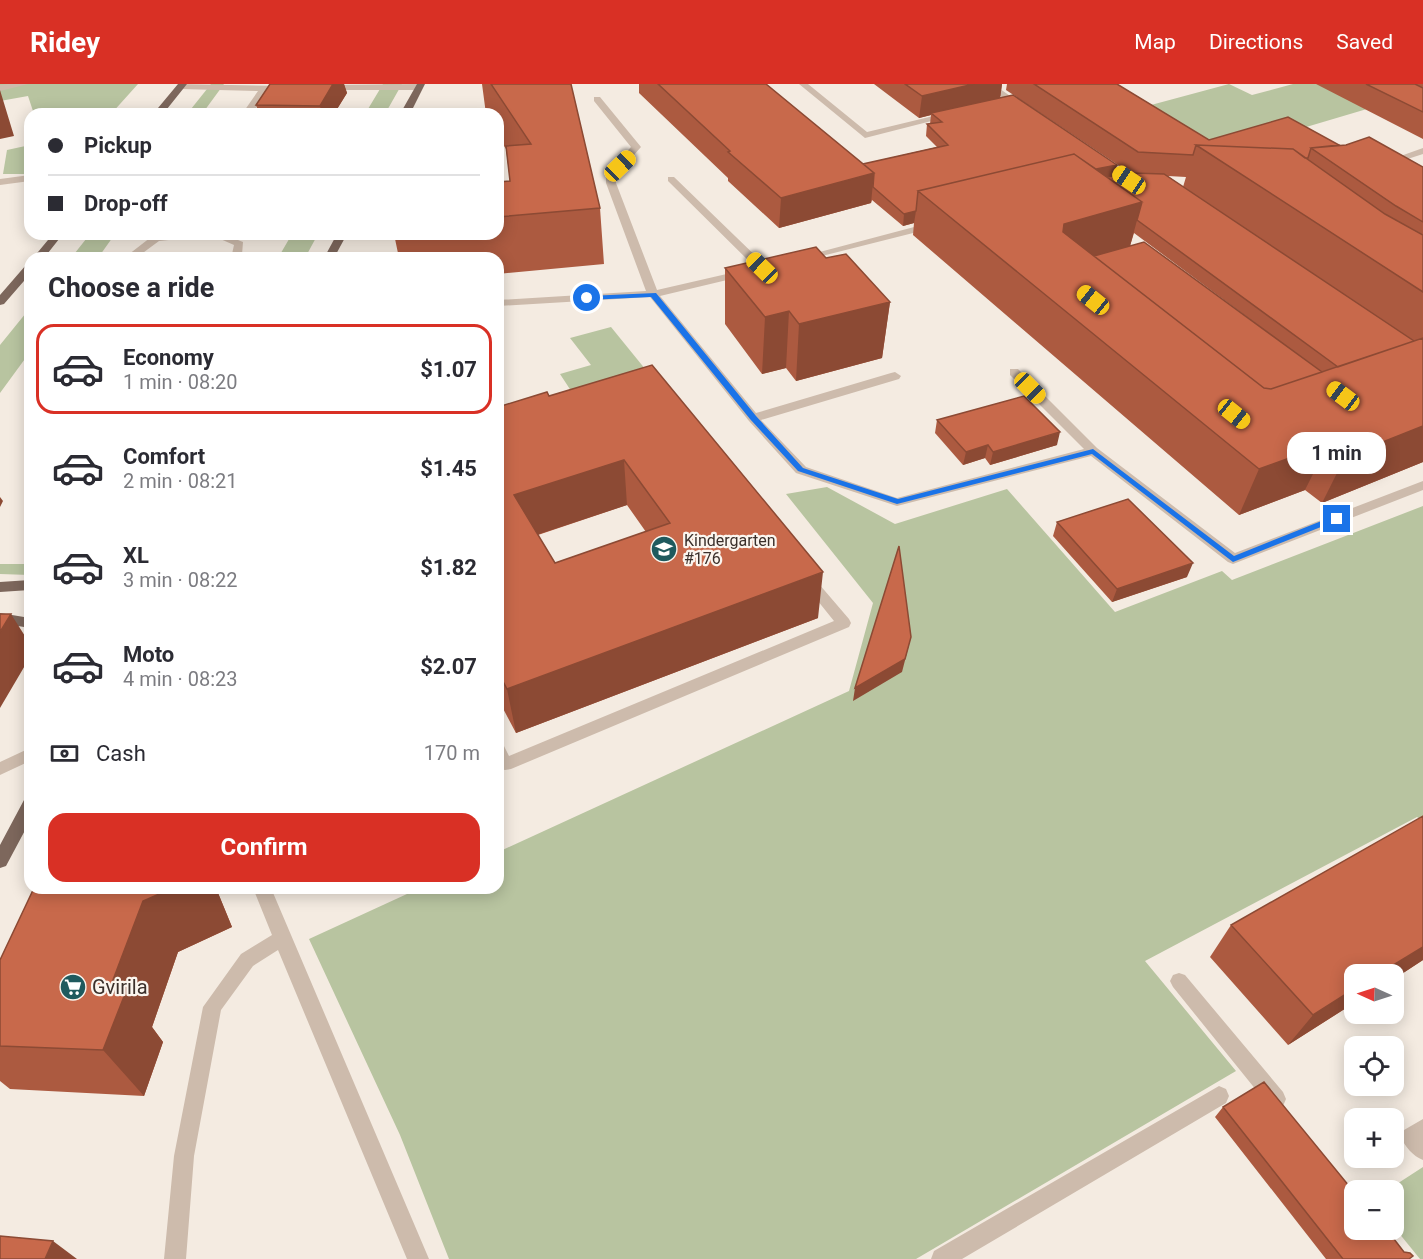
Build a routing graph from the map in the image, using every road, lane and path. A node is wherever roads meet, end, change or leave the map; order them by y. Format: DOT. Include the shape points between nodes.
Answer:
graph roads {
  1 [pos="24,84"];
  2 [pos="803,84"];
  3 [pos="182,85"];
  4 [pos="420,86"];
  5 [pos="995,86"];
  6 [pos="0,88"];
  7 [pos="300,88"];
  8 [pos="312,88"];
  9 [pos="264,89"];
  10 [pos="597,99"];
  11 [pos="1012,101"];
  12 [pos="1001,104"];
  13 [pos="163,108"];
  14 [pos="251,108"];
  15 [pos="408,108"];
  16 [pos="956,114"];
  17 [pos="1032,114"];
  18 [pos="1423,151"];
  19 [pos="1376,167"];
  20 [pos="671,178"];
  21 [pos="24,179"];
  22 [pos="0,182"];
  23 [pos="940,224"];
  24 [pos="53,240"];
  25 [pos="155,240"];
  26 [pos="229,240"];
  27 [pos="43,252"];
  28 [pos="138,252"];
  29 [pos="238,252"];
  30 [pos="795,260"];
  31 [pos="24,274"];
  32 [pos="653,294"];
  33 [pos="0,302"];
  34 [pos="504,303"];
  35 [pos="1014,372"];
  36 [pos="895,376"];
  37 [pos="753,418"];
  38 [pos="1093,452"];
  39 [pos="1423,485"];
  40 [pos="800,572"];
  41 [pos="24,585"];
  42 [pos="0,587"];
  43 [pos="0,618"];
  44 [pos="24,622"];
  45 [pos="24,757"];
  46 [pos="504,762"];
  47 [pos="0,769"];
  48 [pos="24,816"];
  49 [pos="0,861"];
  50 [pos="264,894"];
  51 [pos="282,939"];
  52 [pos="1179,981"];
  53 [pos="1219,1096"];
  54 [pos="1287,1112"];
  55 [pos="1423,1129"];
  56 [pos="1423,1150"];
  57 [pos="175,1259"];
  58 [pos="417,1259"];
  59 [pos="942,1259"];
  1 -- 6 [label="street"];
  2 -- 16 [label="street" via="865,135"];
  3 -- 9 [label="street"];
  3 -- 13 [label="main road"];
  4 -- 8 [label="street"];
  4 -- 15 [label="main road"];
  5 -- 11 [label="street"];
  7 -- 9 [label="street"];
  9 -- 14 [label="street"];
  10 -- 32 [label="street" via="636,147 611,174 611,183"];
  11 -- 12 [label="street"];
  11 -- 17 [label="street"];
  18 -- 19 [label="street"];
  20 -- 32 [label="street" via="768,267"];
  21 -- 22 [label="street"];
  23 -- 30 [label="street"];
  24 -- 27 [label="main road"];
  25 -- 28 [label="street"];
  26 -- 29 [label="street" via="239,244"];
  31 -- 33 [label="main road"];
  32 -- 34 [label="street"];
  32 -- 37 [label="street"];
  35 -- 38 [label="street"];
  36 -- 37 [label="street"];
  37 -- 38 [label="street" via="801,470 897,502"];
  38 -- 39 [label="street" via="1233,559"];
  40 -- 46 [label="street" via="844,623"];
  41 -- 42 [label="main road"];
  43 -- 44 [label="main road"];
  45 -- 47 [label="street"];
  48 -- 49 [label="main road"];
  50 -- 51 [label="street"];
  51 -- 57 [label="street" via="247,960 212,1007 184,1156"];
  51 -- 58 [label="street"];
  52 -- 54 [label="street"];
  53 -- 59 [label="street"];
  55 -- 56 [label="street" via="1411,1137"];
}
